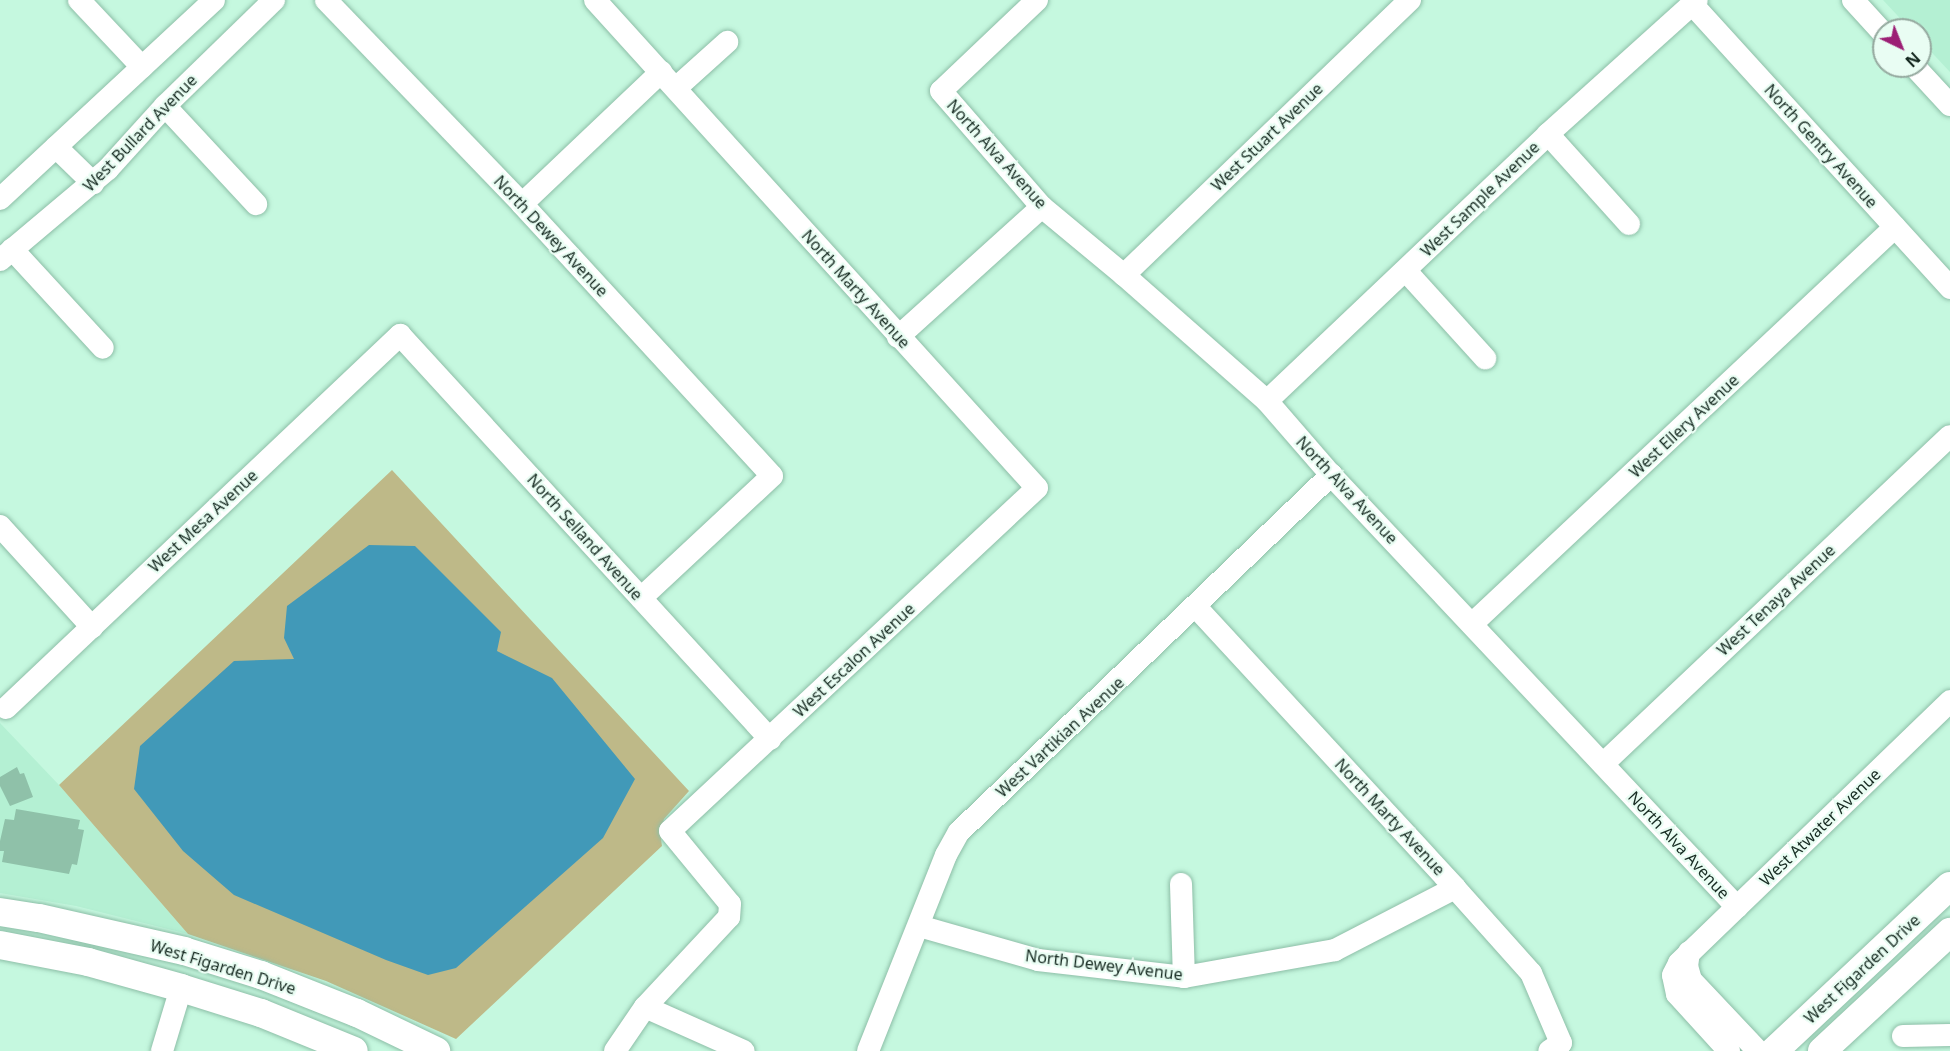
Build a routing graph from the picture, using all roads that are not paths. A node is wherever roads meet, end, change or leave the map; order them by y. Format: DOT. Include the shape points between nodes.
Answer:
graph roads {
  1 [pos="79,0"];
  2 [pos="214,0"];
  3 [pos="274,0"];
  4 [pos="326,0"];
  5 [pos="595,0"];
  6 [pos="1037,0"];
  7 [pos="1410,0"];
  8 [pos="1852,0"];
  9 [pos="1694,2"];
  10 [pos="1872,21"];
  11 [pos="728,42"];
  12 [pos="142,67"];
  13 [pos="661,72"];
  14 [pos="1925,78"];
  15 [pos="676,88"];
  16 [pos="1950,105"];
  17 [pos="165,106"];
  18 [pos="1548,134"];
  19 [pos="56,147"];
  20 [pos="93,183"];
  21 [pos="0,200"];
  22 [pos="256,204"];
  23 [pos="522,204"];
  24 [pos="1042,207"];
  25 [pos="1629,224"];
  26 [pos="1895,228"];
  27 [pos="6,255"];
  28 [pos="1406,271"];
  29 [pos="1124,274"];
  30 [pos="1950,288"];
  31 [pos="400,335"];
  32 [pos="898,337"];
  33 [pos="103,348"];
  34 [pos="1485,358"];
  35 [pos="1267,401"];
  36 [pos="1950,436"];
  37 [pos="1331,475"];
  38 [pos="1037,488"];
  39 [pos="0,526"];
  40 [pos="641,598"];
  41 [pos="1196,608"];
  42 [pos="1472,624"];
  43 [pos="92,627"];
  44 [pos="1950,701"];
  45 [pos="6,708"];
  46 [pos="770,740"];
  47 [pos="1603,764"];
  48 [pos="1181,884"];
  49 [pos="1950,886"];
  50 [pos="1455,888"];
  51 [pos="1737,907"];
  52 [pos="0,912"];
  53 [pos="919,926"];
  54 [pos="1950,932"];
  55 [pos="0,945"];
  56 [pos="1689,952"];
  57 [pos="1184,977"];
  58 [pos="181,988"];
  59 [pos="645,1007"];
  60 [pos="1950,1035"];
  61 [pos="1903,1036"];
  62 [pos="1555,1047"];
  63 [pos="162,1051"];
  64 [pos="354,1051"];
  65 [pos="436,1051"];
  66 [pos="615,1051"];
  67 [pos="744,1051"];
  68 [pos="868,1051"];
  69 [pos="1729,1051"];
  70 [pos="1758,1051"];
  71 [pos="1774,1051"];
  72 [pos="1822,1051"];
  1 -- 12 [label="street"];
  2 -- 12 [label="street"];
  3 -- 17 [label="street, West Bullard Avenue"];
  4 -- 23 [label="street, North Dewey Avenue"];
  5 -- 13 [label="street, North Marty Avenue"];
  6 -- 24 [label="street, North Alva Avenue" via="941,91"];
  7 -- 29 [label="street, West Stuart Avenue"];
  8 -- 10 [label="street"];
  9 -- 18 [label="street, West Sample Avenue"];
  9 -- 26 [label="street, North Gentry Avenue"];
  11 -- 15 [label="street"];
  12 -- 19 [label="street"];
  13 -- 15 [label="street, North Marty Avenue"];
  13 -- 23 [label="street"];
  14 -- 16 [label="street"];
  15 -- 32 [label="street, North Marty Avenue"];
  17 -- 20 [label="street, West Bullard Avenue"];
  17 -- 22 [label="street"];
  18 -- 25 [label="street"];
  18 -- 28 [label="street, West Sample Avenue"];
  19 -- 20 [label="street"];
  19 -- 21 [label="street"];
  20 -- 27 [label="street, West Bullard Avenue"];
  23 -- 40 [label="street, North Dewey Avenue" via="772,476"];
  24 -- 29 [label="street, North Alva Avenue"];
  24 -- 32 [label="street"];
  26 -- 30 [label="street, North Gentry Avenue"];
  26 -- 42 [label="street, West Ellery Avenue"];
  27 -- 33 [label="street"];
  28 -- 34 [label="street"];
  28 -- 35 [label="street, West Sample Avenue"];
  29 -- 35 [label="street, North Alva Avenue"];
  31 -- 40 [label="street, North Selland Avenue"];
  31 -- 43 [label="street, West Mesa Avenue"];
  32 -- 38 [label="street, North Marty Avenue"];
  35 -- 37 [label="street, North Alva Avenue"];
  36 -- 47 [label="street, West Tenaya Avenue"];
  37 -- 41 [label="street, West Vartikian Avenue"];
  37 -- 42 [label="street, North Alva Avenue"];
  38 -- 46 [label="street, West Escalon Avenue"];
  39 -- 43 [label="street"];
  40 -- 46 [label="street, North Selland Avenue"];
  41 -- 50 [label="street, North Marty Avenue"];
  41 -- 53 [label="street, West Vartikian Avenue" via="959,832"];
  42 -- 47 [label="street, North Alva Avenue"];
  43 -- 45 [label="street, West Mesa Avenue"];
  44 -- 51 [label="street, West Atwater Avenue"];
  46 -- 59 [label="street, West Escalon Avenue" via="670,831 730,904 729,917"];
  47 -- 51 [label="street, North Alva Avenue"];
  48 -- 57 [label="street"];
  49 -- 71 [label="main road, West Figarden Drive"];
  50 -- 57 [label="street, North Dewey Avenue" via="1335,950"];
  50 -- 62 [label="street, North Marty Avenue" via="1530,974"];
  51 -- 56 [label="street, West Atwater Avenue"];
  52 -- 65 [label="main road, West Figarden Drive" via="184,951 261,975 357,1013"];
  53 -- 57 [label="street, North Dewey Avenue" via="1038,960"];
  53 -- 68 [label="street, West Vartikian Avenue"];
  54 -- 72 [label="main road, West Figarden Drive"];
  55 -- 58 [label="main road, West Figarden Drive" via="88,962"];
  56 -- 69 [label="street" via="1673,975 1677,994"];
  56 -- 70 [label="street" via="1687,966 1692,980"];
  58 -- 63 [label="street"];
  58 -- 64 [label="main road, West Figarden Drive" via="261,1013"];
  59 -- 66 [label="street"];
  59 -- 67 [label="street"];
  60 -- 61 [label="street"];
}
